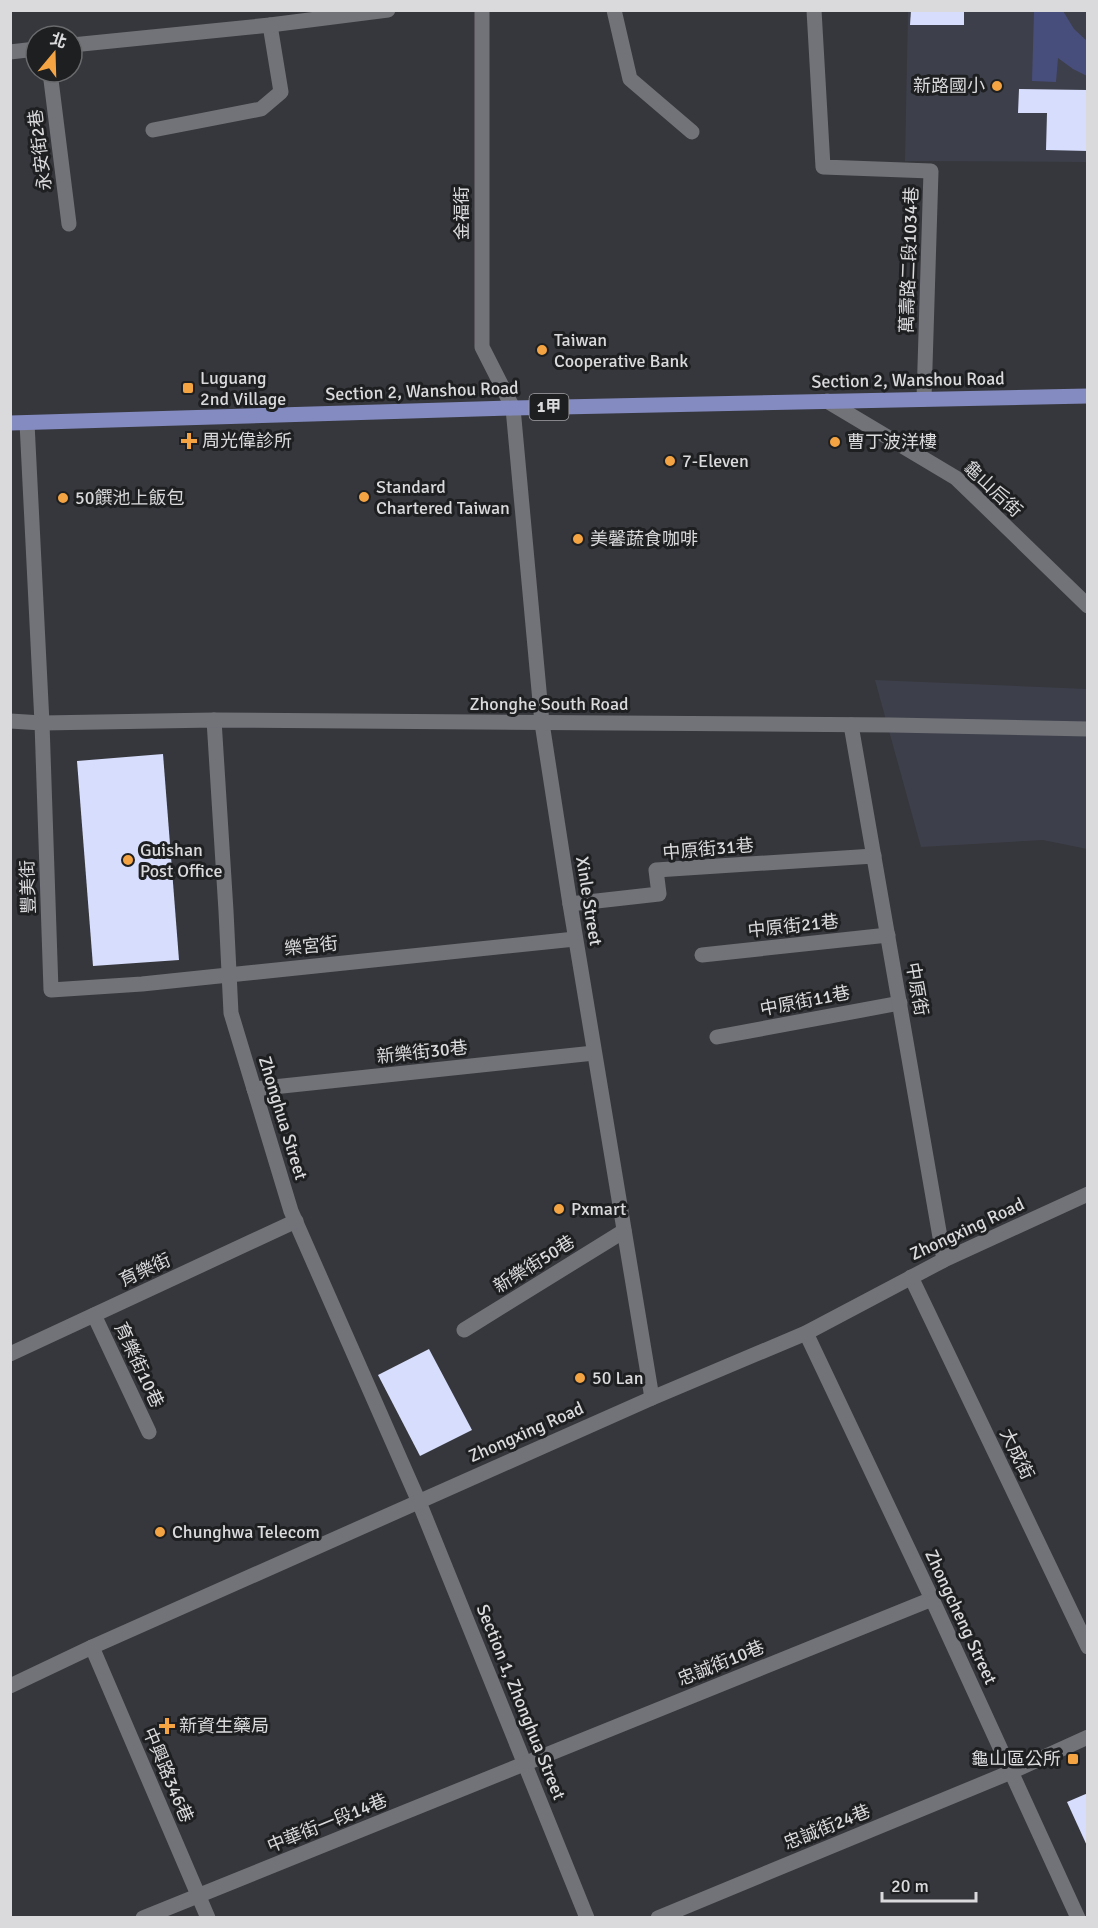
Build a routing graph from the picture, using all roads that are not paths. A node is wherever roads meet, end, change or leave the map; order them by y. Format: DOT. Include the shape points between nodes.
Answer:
graph roads {
  1 [pos="388,10"];
  2 [pos="482,10"];
  3 [pos="614,10"];
  4 [pos="814,10"];
  5 [pos="270,25"];
  6 [pos="84,44"];
  7 [pos="52,84"];
  8 [pos="153,130"];
  9 [pos="692,132"];
  10 [pos="69,224"];
  11 [pos="1088,396"];
  12 [pos="924,399"];
  13 [pos="827,401"];
  14 [pos="513,408"];
  15 [pos="10,423"];
  16 [pos="27,423"];
  17 [pos="1088,606"];
  18 [pos="214,720"];
  19 [pos="10,721"];
  20 [pos="42,723"];
  21 [pos="542,723"];
  22 [pos="851,725"];
  23 [pos="1088,729"];
  24 [pos="874,856"];
  25 [pos="570,904"];
  26 [pos="888,935"];
  27 [pos="575,939"];
  28 [pos="702,955"];
  29 [pos="229,974"];
  30 [pos="51,990"];
  31 [pos="900,1003"];
  32 [pos="717,1037"];
  33 [pos="594,1053"];
  34 [pos="254,1089"];
  35 [pos="1088,1194"];
  36 [pos="296,1221"];
  37 [pos="624,1231"];
  38 [pos="944,1260"];
  39 [pos="911,1277"];
  40 [pos="94,1315"];
  41 [pos="464,1330"];
  42 [pos="806,1333"];
  43 [pos="10,1354"];
  44 [pos="652,1398"];
  45 [pos="149,1432"];
  46 [pos="419,1502"];
  47 [pos="932,1599"];
  48 [pos="92,1647"];
  49 [pos="1088,1647"];
  50 [pos="10,1686"];
  51 [pos="1088,1737"];
  52 [pos="525,1764"];
  53 [pos="1011,1772"];
  54 [pos="199,1895"];
  55 [pos="143,1917"];
  56 [pos="208,1917"];
  57 [pos="587,1917"];
  58 [pos="658,1917"];
  59 [pos="1078,1917"];
  1 -- 5 [label="street"];
  2 -- 14 [label="street, 金福街" via="482,347"];
  3 -- 9 [label="street" via="630,79"];
  4 -- 12 [label="street, 萬壽路二段1034巷" via="823,168 931,171"];
  5 -- 6 [label="street"];
  5 -- 8 [label="street" via="281,92 261,109"];
  7 -- 10 [label="street, 永安街2巷"];
  11 -- 12 [label="main road, Section 2, Wanshou Road / 1甲"];
  12 -- 13 [label="main road, Section 2, Wanshou Road / 1甲"];
  13 -- 14 [label="main road, Section 2, Wanshou Road / 1甲"];
  13 -- 17 [label="street, 龜山后街" via="956,478"];
  14 -- 16 [label="main road, Section 2, Wanshou Road / 1甲"];
  14 -- 21 [label="street, Xinle Street"];
  15 -- 16 [label="main road, Section 2, Wanshou Road / 1甲"];
  16 -- 20 [label="street, 豐美街"];
  18 -- 20 [label="street, Zhonghe South Road"];
  18 -- 21 [label="street, Zhonghe South Road"];
  18 -- 29 [label="street, Zhonghua Street"];
  19 -- 20 [label="street, Zhonghe South Road"];
  20 -- 30 [label="street, 豐美街"];
  21 -- 22 [label="street, Zhonghe South Road"];
  21 -- 25 [label="street, Xinle Street"];
  22 -- 23 [label="street, Zhonghe South Road"];
  22 -- 24 [label="street, 中原街"];
  24 -- 25 [label="street, 中原街31巷" via="656,870 659,894"];
  24 -- 26 [label="street, 中原街"];
  25 -- 27 [label="street, Xinle Street"];
  26 -- 28 [label="street, 中原街21巷"];
  26 -- 31 [label="street, 中原街"];
  27 -- 29 [label="street, 樂宮街"];
  27 -- 33 [label="street, Xinle Street"];
  29 -- 30 [label="street, 樂宮街"];
  29 -- 34 [label="street, Zhonghua Street" via="231,1013"];
  31 -- 32 [label="street, 中原街11巷"];
  31 -- 38 [label="street, 中原街"];
  33 -- 34 [label="street, 新樂街30巷"];
  33 -- 37 [label="street, Xinle Street"];
  34 -- 36 [label="street, Zhonghua Street"];
  35 -- 38 [label="street, Zhongxing Road"];
  36 -- 40 [label="street, 育樂街"];
  36 -- 46 [label="street, Zhonghua Street"];
  37 -- 41 [label="street, 新樂街50巷"];
  37 -- 44 [label="street, Xinle Street"];
  38 -- 39 [label="street, Zhongxing Road"];
  39 -- 42 [label="street, Zhongxing Road"];
  39 -- 49 [label="street, 大成街"];
  40 -- 43 [label="street, 育樂街"];
  40 -- 45 [label="street, 育樂街10巷"];
  42 -- 44 [label="street, Zhongxing Road"];
  42 -- 47 [label="street, Zhongcheng Street"];
  44 -- 46 [label="street, Zhongxing Road"];
  46 -- 48 [label="street, Zhongxing Road"];
  46 -- 52 [label="street, Section 1, Zhonghua Street"];
  47 -- 52 [label="street, 忠誠街10巷"];
  47 -- 53 [label="street, Zhongcheng Street"];
  48 -- 50 [label="street, Zhongxing Road"];
  48 -- 54 [label="street, 中興路346巷"];
  51 -- 53 [label="street, 忠誠街24巷"];
  52 -- 54 [label="street, 中華街一段14巷"];
  52 -- 57 [label="street, Section 1, Zhonghua Street"];
  53 -- 58 [label="street, 忠誠街24巷"];
  53 -- 59 [label="street, Zhongcheng Street"];
  54 -- 55 [label="street, 中華街一段14巷"];
  54 -- 56 [label="street, 中興路346巷"];
}
